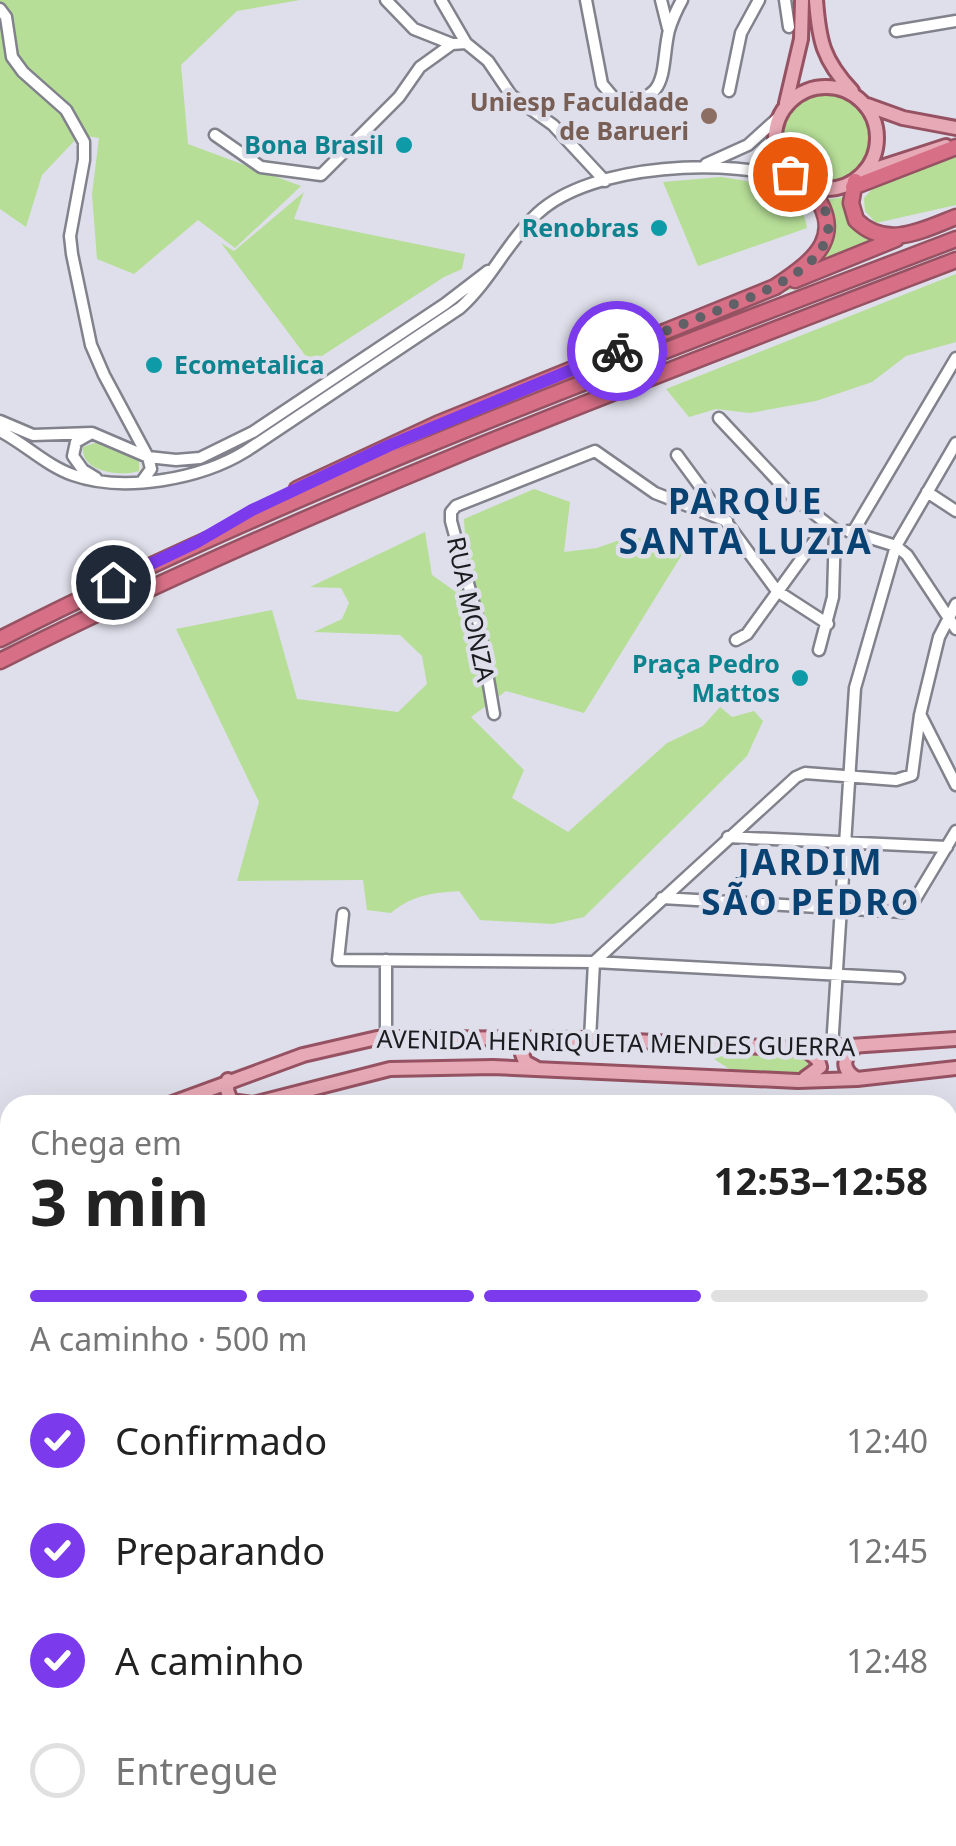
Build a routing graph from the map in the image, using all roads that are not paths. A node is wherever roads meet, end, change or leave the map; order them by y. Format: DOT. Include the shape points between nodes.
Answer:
graph roads {
  1 [pos="386,0"];
  2 [pos="441,0"];
  3 [pos="586,0"];
  4 [pos="661,0"];
  5 [pos="682,0"];
  6 [pos="758,0"];
  7 [pos="785,0"];
  8 [pos="802,0"];
  9 [pos="816,0"];
  10 [pos="0,9"];
  11 [pos="956,21"];
  12 [pos="789,27"];
  13 [pos="669,31"];
  14 [pos="896,31"];
  15 [pos="452,44"];
  16 [pos="466,44"];
  17 [pos="730,92"];
  18 [pos="861,101"];
  19 [pos="782,111"];
  20 [pos="956,128"];
  21 [pos="215,134"];
  22 [pos="956,145"];
  23 [pos="695,167"];
  24 [pos="604,180"];
  25 [pos="857,180"];
  26 [pos="803,184"];
  27 [pos="956,217"];
  28 [pos="901,237"];
  29 [pos="956,239"];
  30 [pos="956,260"];
  31 [pos="493,268"];
  32 [pos="774,287"];
  33 [pos="956,358"];
  34 [pos="719,418"];
  35 [pos="0,421"];
  36 [pos="131,428"];
  37 [pos="0,431"];
  38 [pos="91,433"];
  39 [pos="111,440"];
  40 [pos="956,443"];
  41 [pos="678,455"];
  42 [pos="148,457"];
  43 [pos="98,480"];
  44 [pos="142,480"];
  45 [pos="928,492"];
  46 [pos="956,511"];
  47 [pos="727,520"];
  48 [pos="831,527"];
  49 [pos="854,532"];
  50 [pos="197,542"];
  51 [pos="896,546"];
  52 [pos="777,591"];
  53 [pos="956,604"];
  54 [pos="948,616"];
  55 [pos="828,624"];
  56 [pos="956,630"];
  57 [pos="0,639"];
  58 [pos="736,640"];
  59 [pos="819,650"];
  60 [pos="0,661"];
  61 [pos="494,714"];
  62 [pos="920,715"];
  63 [pos="849,776"];
  64 [pos="956,785"];
  65 [pos="956,831"];
  66 [pos="728,836"];
  67 [pos="844,842"];
  68 [pos="946,847"];
  69 [pos="662,898"];
  70 [pos="839,908"];
  71 [pos="343,914"];
  72 [pos="386,960"];
  73 [pos="594,962"];
  74 [pos="836,976"];
  75 [pos="898,978"];
  76 [pos="386,1038"];
  77 [pos="539,1038"];
  78 [pos="496,1039"];
  79 [pos="590,1039"];
  80 [pos="956,1039"];
  81 [pos="856,1047"];
  82 [pos="832,1048"];
  83 [pos="806,1049"];
  84 [pos="493,1066"];
  85 [pos="538,1068"];
  86 [pos="956,1068"];
  87 [pos="857,1079"];
  88 [pos="228,1080"];
  89 [pos="798,1081"];
  90 [pos="191,1095"];
  91 [pos="229,1095"];
  92 [pos="284,1095"];
  1 -- 15 [label="street" via="414,29"];
  2 -- 16 [label="street"];
  3 -- 13 [label="street" via="602,84 613,98 635,99 659,85"];
  4 -- 13 [label="street"];
  5 -- 13 [label="street"];
  6 -- 17 [label="street" via="741,33"];
  7 -- 12 [label="street"];
  8 -- 19 [label="main road" via="801,39"];
  9 -- 18 [label="main road" via="823,51"];
  10 -- 36 [label="street" via="12,58 66,110 84,142 72,254 91,344"];
  11 -- 14 [label="street"];
  15 -- 16 [label="street"];
  15 -- 21 [label="street" via="420,67 399,97 328,170 315,175 261,167"];
  16 -- 24 [label="street"];
  18 -- 19 [label="main road" via="839,88 819,87 800,93"];
  18 -- 20 [label="main road"];
  18 -- 25 [label="main road" via="877,135 874,156"];
  19 -- 23 [label="street" via="748,145"];
  19 -- 26 [label="main road" via="774,137 778,158"];
  22 -- 25 [label="highway"];
  23 -- 24 [label="street"];
  23 -- 26 [label="street" via="755,170"];
  24 -- 31 [label="street" via="546,206"];
  25 -- 26 [label="main road" via="836,188"];
  25 -- 28 [label="highway" via="853,212 860,225"];
  26 -- 32 [label="highway" via="824,209 827,235 814,259"];
  27 -- 28 [label="highway"];
  28 -- 32 [label="highway"];
  29 -- 50 [label="highway" via="513,410"];
  30 -- 60 [label="highway" via="399,476"];
  31 -- 42 [label="street" via="234,443 197,459"];
  31 -- 44 [label="street" via="446,318 246,451 215,467"];
  32 -- 50 [label="highway" via="437,424"];
  33 -- 49 [label="street"];
  34 -- 48 [label="street" via="793,497"];
  35 -- 38 [label="street" via="33,435"];
  36 -- 39 [label="street"];
  36 -- 42 [label="street"];
  37 -- 43 [label="street" via="62,470"];
  38 -- 39 [label="street"];
  38 -- 43 [label="street" via="76,442 73,456"];
  39 -- 42 [label="street"];
  40 -- 45 [label="street"];
  41 -- 47 [label="street"];
  42 -- 44 [label="street" via="151,469"];
  43 -- 44 [label="street"];
  45 -- 46 [label="street"];
  45 -- 51 [label="street"];
  47 -- 52 [label="street"];
  47 -- 61 [label="street, RUA MONZA" via="655,494 594,451 456,506 451,520"];
  48 -- 49 [label="street"];
  48 -- 52 [label="street"];
  48 -- 55 [label="street"];
  49 -- 51 [label="street"];
  50 -- 57 [label="highway"];
  51 -- 54 [label="street"];
  51 -- 63 [label="street" via="855,688"];
  52 -- 55 [label="street"];
  52 -- 58 [label="street"];
  53 -- 54 [label="street"];
  54 -- 56 [label="street"];
  54 -- 62 [label="street"];
  55 -- 59 [label="street"];
  62 -- 63 [label="street" via="912,775"];
  62 -- 64 [label="street"];
  63 -- 66 [label="street" via="796,776"];
  63 -- 67 [label="street"];
  65 -- 68 [label="street"];
  66 -- 67 [label="street"];
  66 -- 69 [label="street"];
  67 -- 68 [label="street"];
  67 -- 70 [label="street"];
  68 -- 70 [label="street" via="904,912"];
  69 -- 70 [label="street"];
  69 -- 73 [label="street"];
  70 -- 74 [label="street"];
  71 -- 72 [label="street" via="338,960"];
  72 -- 73 [label="street"];
  72 -- 76 [label="street"];
  73 -- 74 [label="street"];
  73 -- 79 [label="street"];
  74 -- 75 [label="street"];
  74 -- 82 [label="street"];
  76 -- 78 [label="main road, AVENIDA HENRIQUETA MENDES GUERRA"];
  76 -- 88 [label="main road, AVENIDA HENRIQUETA MENDES GUERRA"];
  77 -- 78 [label="main road, AVENIDA HENRIQUETA MENDES GUERRA"];
  77 -- 79 [label="main road, AVENIDA HENRIQUETA MENDES GUERRA"];
  77 -- 85 [label="main road" via="522,1054"];
  78 -- 84 [label="main road" via="507,1056"];
  79 -- 83 [label="main road, AVENIDA HENRIQUETA MENDES GUERRA"];
  80 -- 81 [label="main road, AVENIDA HENRIQUETA MENDES GUERRA"];
  81 -- 82 [label="main road, AVENIDA HENRIQUETA MENDES GUERRA"];
  81 -- 87 [label="main road" via="844,1065"];
  82 -- 83 [label="main road, AVENIDA HENRIQUETA MENDES GUERRA"];
  83 -- 89 [label="main road" via="820,1067"];
  84 -- 85 [label="main road"];
  84 -- 92 [label="main road" via="380,1070"];
  85 -- 89 [label="main road"];
  86 -- 87 [label="main road"];
  87 -- 89 [label="main road"];
  88 -- 90 [label="main road, AVENIDA HENRIQUETA MENDES GUERRA"];
  88 -- 91 [label="main road"];
}
